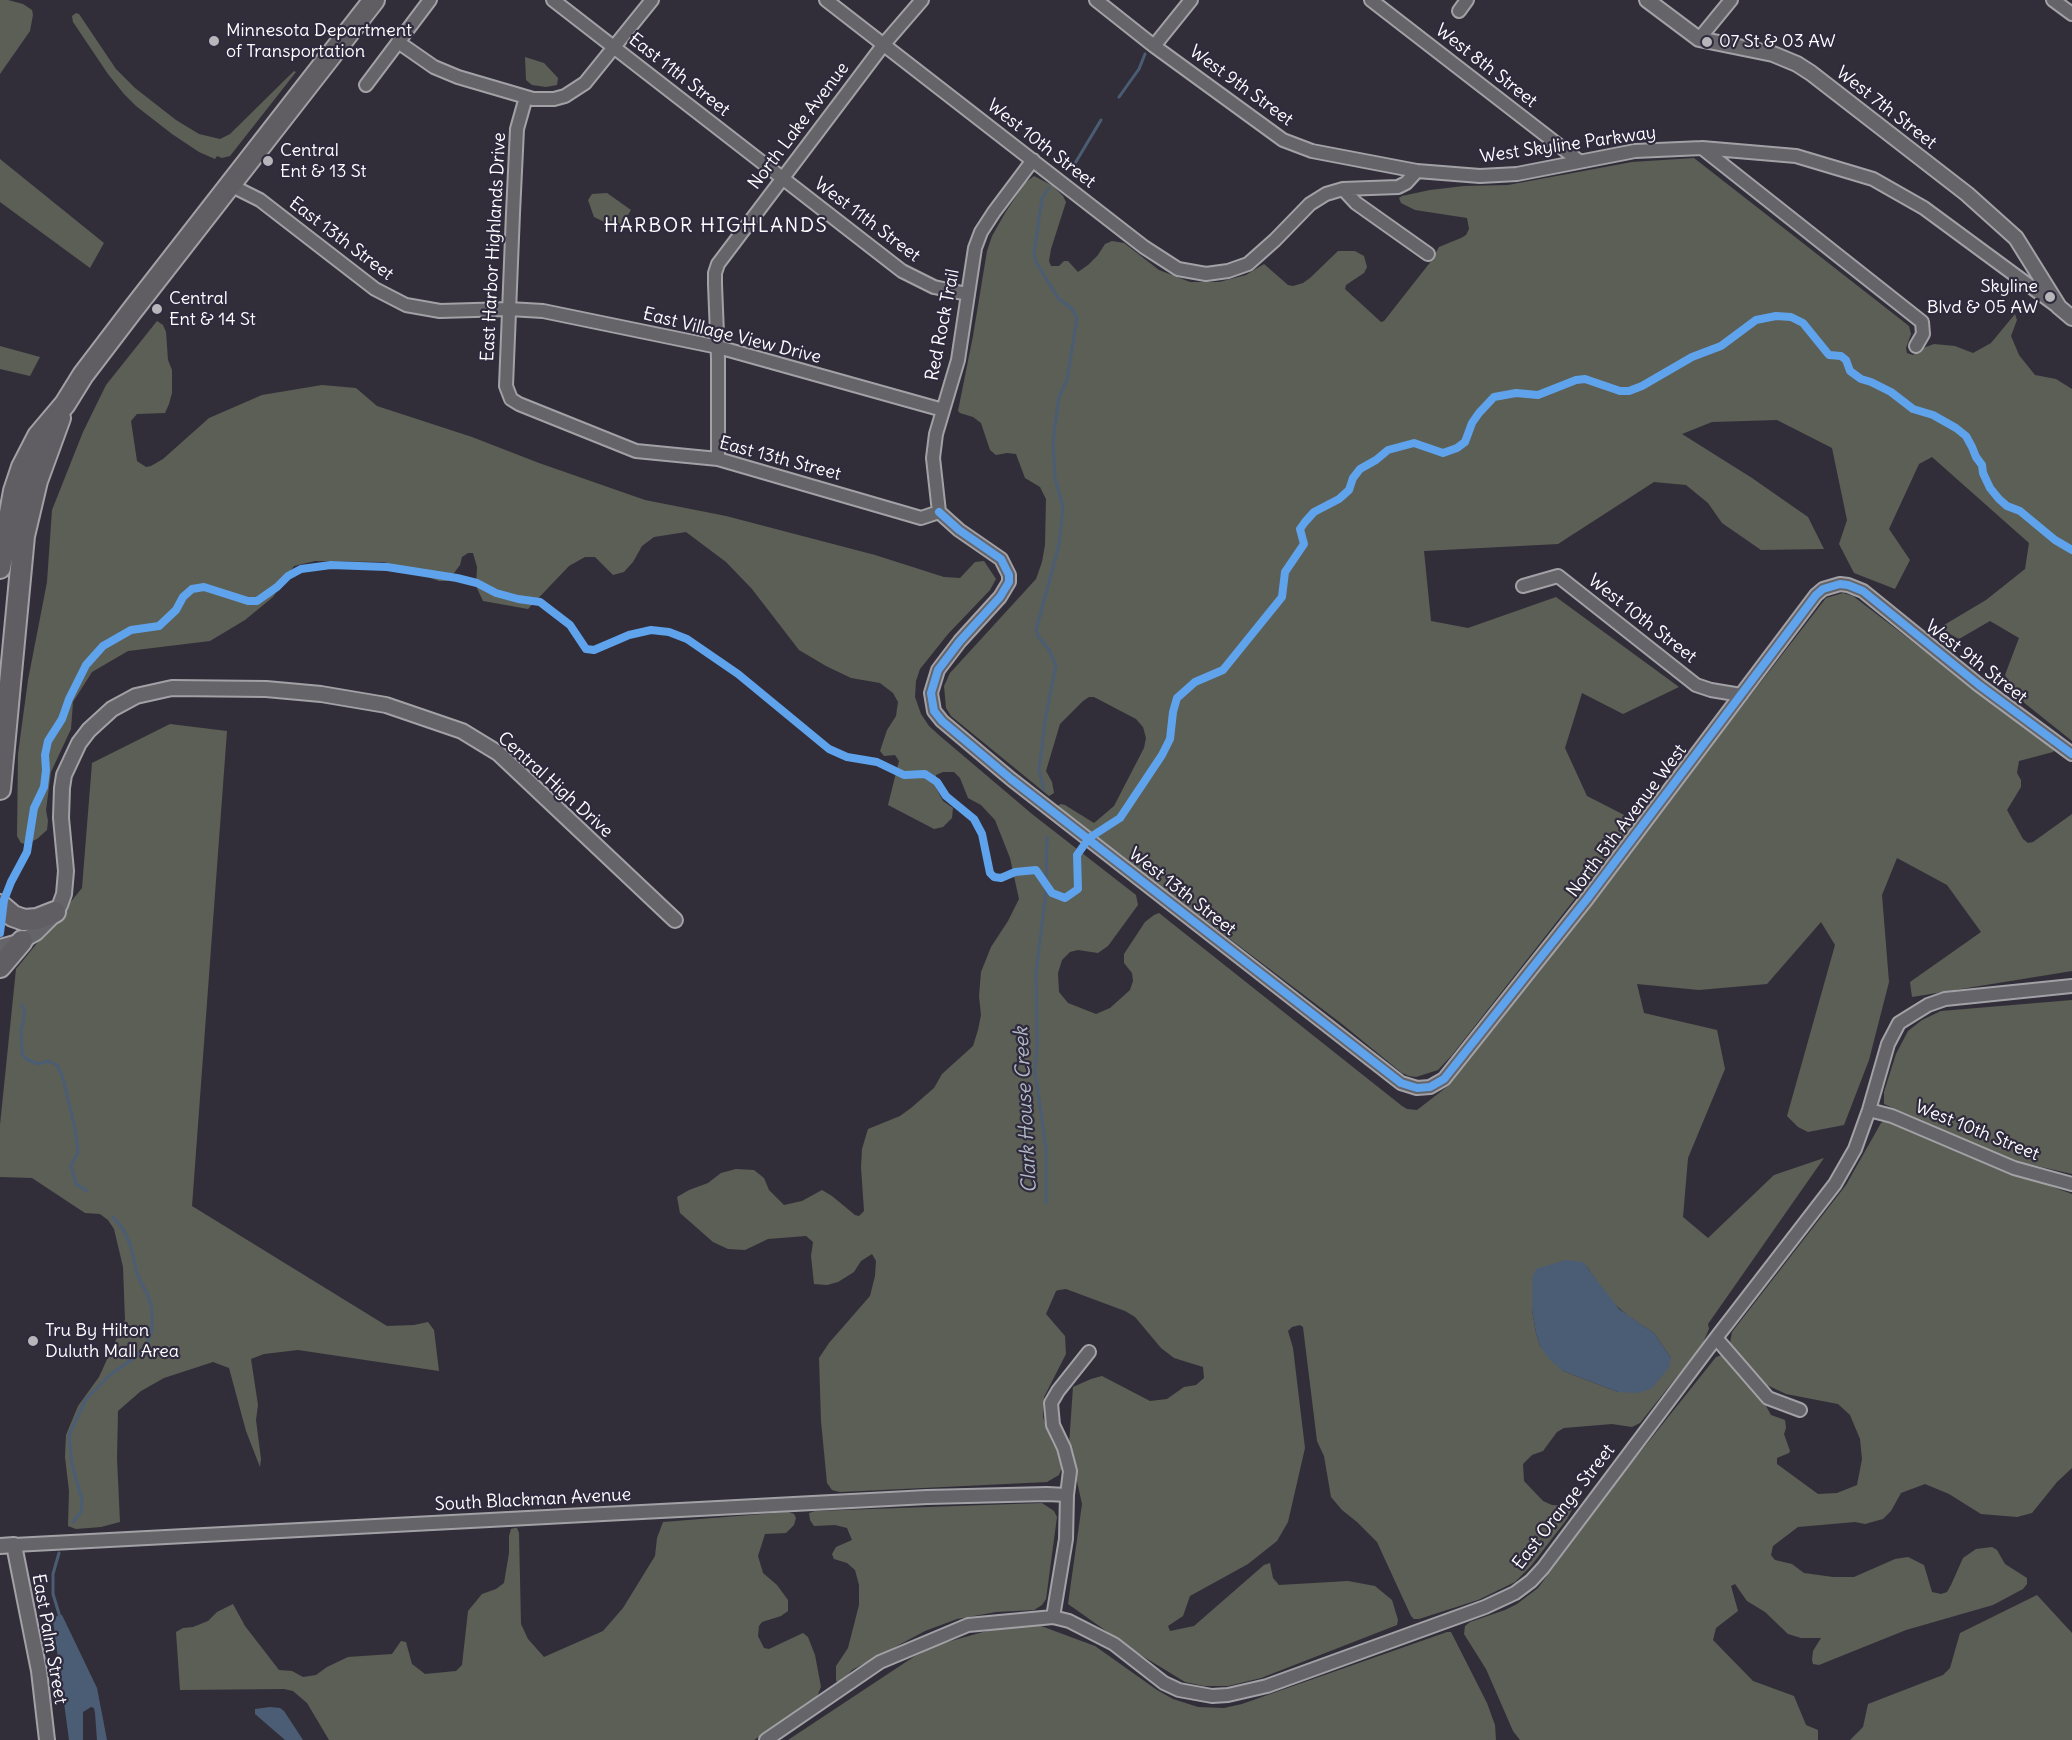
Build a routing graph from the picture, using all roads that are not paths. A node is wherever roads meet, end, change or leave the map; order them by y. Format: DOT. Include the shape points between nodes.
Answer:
graph roads {
  1 [pos="374,0"];
  2 [pos="430,0"];
  3 [pos="553,0"];
  4 [pos="652,0"];
  5 [pos="826,0"];
  6 [pos="922,0"];
  7 [pos="1096,0"];
  8 [pos="1191,0"];
  9 [pos="1371,0"];
  10 [pos="1647,0"];
  11 [pos="1731,0"];
  12 [pos="2053,0"];
  13 [pos="2072,14"];
  14 [pos="1699,39"];
  15 [pos="398,42"];
  16 [pos="884,44"];
  17 [pos="1154,46"];
  18 [pos="614,48"];
  19 [pos="366,84"];
  20 [pos="526,97"];
  21 [pos="1702,148"];
  22 [pos="1033,160"];
  23 [pos="1579,161"];
  24 [pos="1417,171"];
  25 [pos="236,178"];
  26 [pos="783,178"];
  27 [pos="1343,189"];
  28 [pos="260,200"];
  29 [pos="1428,254"];
  30 [pos="967,294"];
  31 [pos="2059,307"];
  32 [pos="509,309"];
  33 [pos="2072,318"];
  34 [pos="1916,346"];
  35 [pos="718,347"];
  36 [pos="511,399"];
  37 [pos="65,404"];
  38 [pos="943,410"];
  39 [pos="718,459"];
  40 [pos="939,512"];
  41 [pos="0,568"];
  42 [pos="1523,586"];
  43 [pos="1863,591"];
  44 [pos="1741,695"];
  45 [pos="2072,754"];
  46 [pos="0,789"];
  47 [pos="0,905"];
  48 [pos="55,912"];
  49 [pos="675,920"];
  50 [pos="22,941"];
  51 [pos="0,947"];
  52 [pos="0,967"];
  53 [pos="2072,986"];
  54 [pos="1417,1088"];
  55 [pos="1869,1110"];
  56 [pos="2072,1184"];
  57 [pos="1716,1338"];
  58 [pos="1089,1352"];
  59 [pos="1800,1410"];
  60 [pos="1067,1496"];
  61 [pos="14,1545"];
  62 [pos="0,1546"];
  63 [pos="1053,1617"];
  64 [pos="47,1740"];
  65 [pos="766,1740"];
  1 -- 25 [label="highway"];
  2 -- 15 [label="street"];
  3 -- 18 [label="street, East 11th Street"];
  4 -- 18 [label="street"];
  5 -- 16 [label="street, West 10th Street"];
  6 -- 16 [label="street, North Lake Avenue"];
  7 -- 17 [label="street, West 9th Street"];
  8 -- 17 [label="street"];
  9 -- 23 [label="street, West 8th Street"];
  10 -- 14 [label="street, West 7th Street"];
  11 -- 14 [label="street"];
  12 -- 13 [label="street"];
  14 -- 31 [label="street, West 7th Street" via="1760,50 1810,73 1967,194 2016,238"];
  15 -- 19 [label="street"];
  15 -- 20 [label="street" via="446,72"];
  16 -- 22 [label="street, West 10th Street"];
  16 -- 26 [label="street, North Lake Avenue"];
  17 -- 24 [label="street, West 9th Street" via="1283,140 1312,151"];
  18 -- 20 [label="street" via="582,86 565,96"];
  18 -- 26 [label="street, East 11th Street"];
  20 -- 32 [label="street, East Harbor Highlands Drive" via="517,129"];
  21 -- 23 [label="street, West Skyline Parkway" via="1635,151"];
  21 -- 31 [label="street, West Skyline Parkway" via="1796,156 1873,179 1924,208"];
  21 -- 34 [label="street" via="1922,322 1923,334"];
  22 -- 27 [label="street, West 10th Street" via="1178,270 1206,274 1248,264 1310,204"];
  22 -- 30 [label="street, Red Rock Trail" via="981,232"];
  23 -- 24 [label="street, West Skyline Parkway" via="1517,174 1480,176"];
  24 -- 27 [label="street" via="1398,187"];
  25 -- 28 [label="street, East 13th Street"];
  25 -- 28 [label="street, East 13th Street"];
  25 -- 37 [label="highway" via="96,358"];
  26 -- 30 [label="street, West 11th Street" via="902,271 934,287"];
  26 -- 35 [label="street, North Lake Avenue" via="718,264"];
  27 -- 29 [label="street" via="1356,203"];
  28 -- 32 [label="street, East 13th Street" via="394,300 431,310"];
  30 -- 38 [label="street, Red Rock Trail" via="958,360"];
  31 -- 33 [label="street, West Skyline Parkway"];
  32 -- 35 [label="street, East Village View Drive" via="543,311"];
  32 -- 36 [label="street, East Harbor Highlands Drive" via="506,386"];
  35 -- 38 [label="street, East Village View Drive"];
  35 -- 39 [label="street, North Lake Avenue"];
  36 -- 39 [label="street, East 13th Street" via="636,451"];
  37 -- 41 [label="highway" via="38,436 22,467 8,516"];
  37 -- 46 [label="highway" via="37,482 24,536"];
  38 -- 40 [label="street, Red Rock Trail" via="933,458"];
  39 -- 40 [label="street, East 13th Street" via="921,518"];
  40 -- 54 [label="street, West 13th Street" via="1001,559 1009,582 938,670 931,693 934,711 1011,779 1401,1083"];
  42 -- 44 [label="street, West 10th Street" via="1558,576 1696,685"];
  43 -- 44 [label="street, North 5th Avenue West" via="1840,584 1816,595"];
  43 -- 45 [label="street, West 9th Street"];
  44 -- 54 [label="street, North 5th Avenue West" via="1587,899 1444,1078 1430,1087"];
  47 -- 48 [label="highway" via="24,920"];
  48 -- 49 [label="street, Central High Drive" via="66,880 60,802 64,775 89,729 112,709 136,696 172,688 266,689 386,705 462,731 498,753"];
  48 -- 50 [label="street, Central High Drive" via="36,933"];
  50 -- 51 [label="street, Central High Drive"];
  50 -- 52 [label="highway"];
  53 -- 55 [label="street, East Orange Street" via="1945,999 1912,1013 1892,1034"];
  55 -- 56 [label="street, West 10th Street" via="2014,1168"];
  55 -- 57 [label="street, East Orange Street" via="1855,1149 1835,1184"];
  57 -- 59 [label="street" via="1768,1398"];
  57 -- 63 [label="street, East Orange Street" via="1543,1568 1531,1581 1498,1602 1267,1686 1212,1696 1164,1683 1114,1644"];
  58 -- 60 [label="street" via="1051,1403 1053,1425 1070,1471"];
  60 -- 61 [label="street, South Blackman Avenue" via="927,1497"];
  60 -- 63 [label="street" via="1066,1539"];
  61 -- 62 [label="street, South Blackman Avenue"];
  61 -- 64 [label="street, East Palm Street" via="39,1671"];
  63 -- 65 [label="street, East Orange Street" via="968,1625 880,1662"];
}
